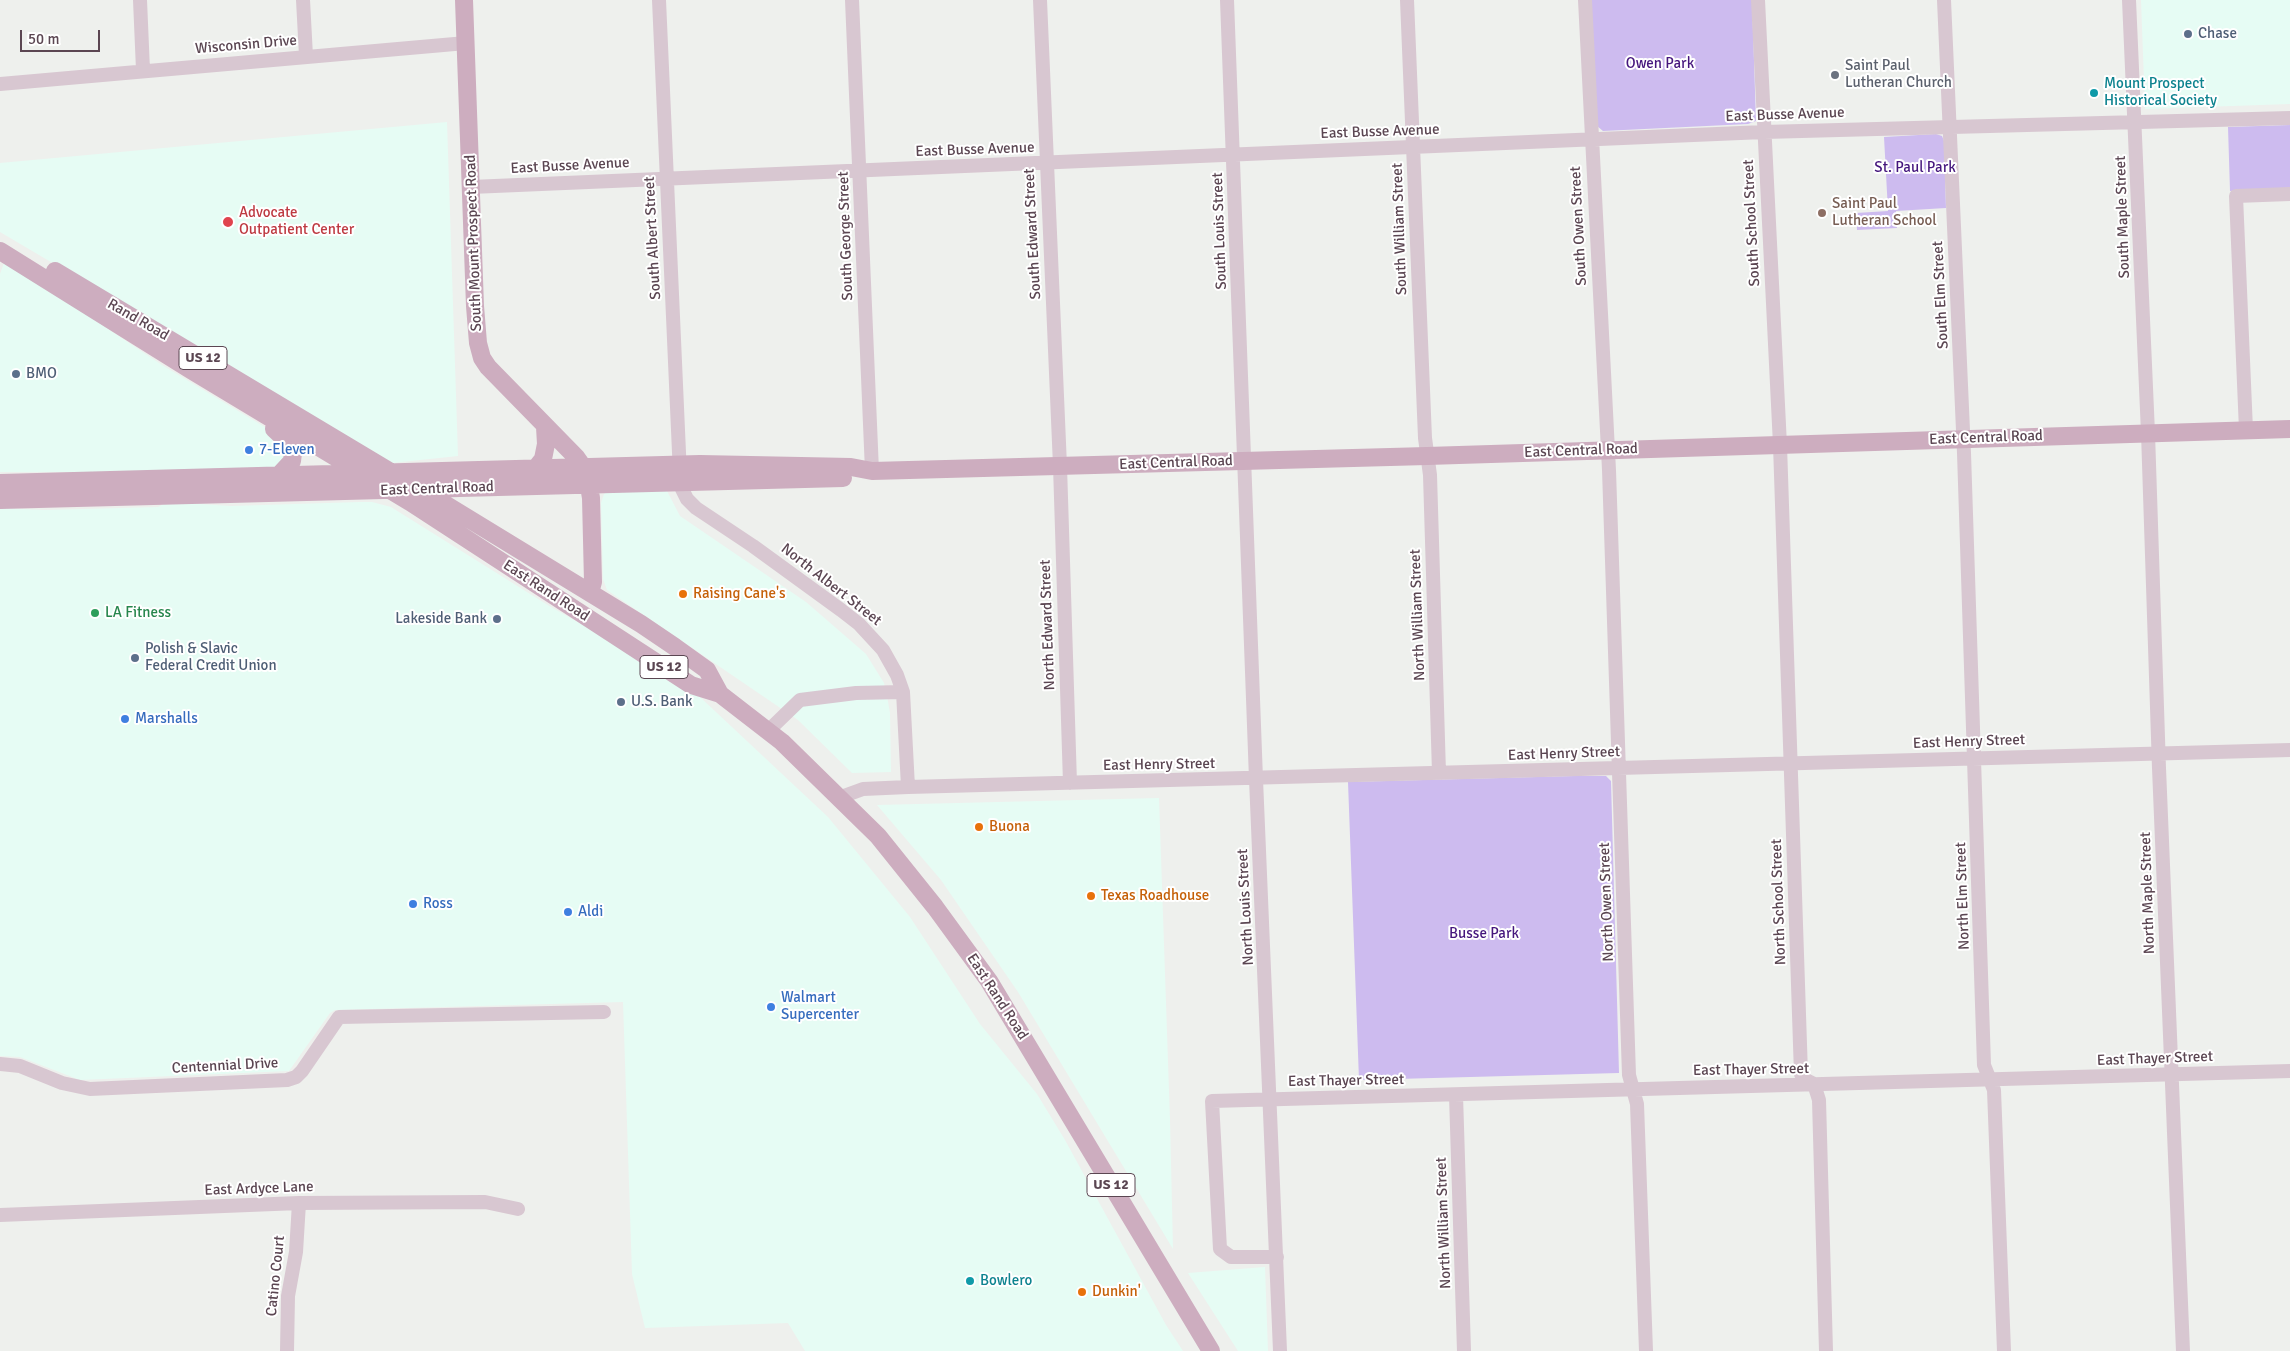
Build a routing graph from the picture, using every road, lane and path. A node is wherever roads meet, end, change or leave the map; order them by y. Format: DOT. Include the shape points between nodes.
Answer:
graph roads {
  1 [pos="140,0"];
  2 [pos="304,0"];
  3 [pos="464,0"];
  4 [pos="659,0"];
  5 [pos="852,0"];
  6 [pos="1040,0"];
  7 [pos="1227,0"];
  8 [pos="1407,0"];
  9 [pos="1585,0"];
  10 [pos="1758,0"];
  11 [pos="1944,0"];
  12 [pos="2129,0"];
  13 [pos="466,43"];
  14 [pos="306,56"];
  15 [pos="143,70"];
  16 [pos="0,84"];
  17 [pos="2290,118"];
  18 [pos="2135,121"];
  19 [pos="1949,126"];
  20 [pos="1764,132"];
  21 [pos="1591,140"];
  22 [pos="1413,147"];
  23 [pos="1233,154"];
  24 [pos="1046,163"];
  25 [pos="860,171"];
  26 [pos="666,178"];
  27 [pos="471,187"];
  28 [pos="2290,194"];
  29 [pos="0,239"];
  30 [pos="0,250"];
  31 [pos="224,390"];
  32 [pos="545,427"];
  33 [pos="2290,429"];
  34 [pos="2246,430"];
  35 [pos="2148,433"];
  36 [pos="1964,438"];
  37 [pos="1780,445"];
  38 [pos="1607,450"];
  39 [pos="1427,456"];
  40 [pos="1246,461"];
  41 [pos="1060,466"];
  42 [pos="583,467"];
  43 [pos="535,469"];
  44 [pos="872,471"];
  45 [pos="280,474"];
  46 [pos="680,474"];
  47 [pos="367,476"];
  48 [pos="395,480"];
  49 [pos="0,483"];
  50 [pos="589,486"];
  51 [pos="420,490"];
  52 [pos="0,500"];
  53 [pos="590,593"];
  54 [pos="903,692"];
  55 [pos="720,694"];
  56 [pos="768,731"];
  57 [pos="2290,750"];
  58 [pos="2158,754"];
  59 [pos="1975,758"];
  60 [pos="1791,764"];
  61 [pos="1620,768"];
  62 [pos="1440,773"];
  63 [pos="1256,779"];
  64 [pos="1070,783"];
  65 [pos="908,787"];
  66 [pos="841,797"];
  67 [pos="604,1012"];
  68 [pos="0,1064"];
  69 [pos="2290,1071"];
  70 [pos="2171,1074"];
  71 [pos="1992,1080"];
  72 [pos="1814,1084"];
  73 [pos="1634,1089"];
  74 [pos="1456,1094"];
  75 [pos="1271,1099"];
  76 [pos="299,1203"];
  77 [pos="518,1209"];
  78 [pos="0,1215"];
  79 [pos="1277,1257"];
  80 [pos="287,1351"];
  81 [pos="1211,1351"];
  82 [pos="1280,1351"];
  83 [pos="1464,1351"];
  84 [pos="1646,1351"];
  85 [pos="1826,1351"];
  86 [pos="2004,1351"];
  87 [pos="2183,1351"];
  1 -- 15 [label="street"];
  2 -- 14 [label="street"];
  3 -- 13 [label="main road, South Mount Prospect Road"];
  4 -- 26 [label="street, South Albert Street"];
  5 -- 25 [label="street, South George Street"];
  6 -- 24 [label="street, South Edward Street"];
  7 -- 23 [label="street, South Louis Street"];
  8 -- 22 [label="street, South William Street"];
  9 -- 21 [label="street, South Owen Street"];
  10 -- 20 [label="street, South School Street"];
  11 -- 19 [label="street, South Elm Street"];
  12 -- 18 [label="street, South Maple Street"];
  13 -- 14 [label="street, Wisconsin Drive"];
  13 -- 27 [label="main road, South Mount Prospect Road"];
  14 -- 15 [label="street, Wisconsin Drive"];
  15 -- 16 [label="street, Wisconsin Drive"];
  17 -- 18 [label="street, East Busse Avenue"];
  18 -- 19 [label="street, East Busse Avenue"];
  18 -- 35 [label="street, South Maple Street"];
  19 -- 20 [label="street, East Busse Avenue"];
  19 -- 36 [label="street, South Elm Street"];
  20 -- 21 [label="street, East Busse Avenue"];
  20 -- 37 [label="street, South School Street"];
  21 -- 22 [label="street, East Busse Avenue"];
  21 -- 38 [label="street, South Owen Street"];
  22 -- 23 [label="street, East Busse Avenue"];
  22 -- 39 [label="street, South William Street"];
  23 -- 24 [label="street, East Busse Avenue"];
  23 -- 40 [label="street, South Louis Street"];
  24 -- 25 [label="street, East Busse Avenue"];
  24 -- 41 [label="street, South Edward Street"];
  25 -- 26 [label="street, East Busse Avenue"];
  25 -- 44 [label="street, South George Street"];
  26 -- 27 [label="street, East Busse Avenue"];
  26 -- 46 [label="street, South Albert Street"];
  27 -- 32 [label="main road, South Mount Prospect Road" via="475,306 482,358"];
  28 -- 34 [label="street" via="2236,196"];
  29 -- 48 [label="main road, Rand Road / US 12"];
  30 -- 31 [label="main road, Rand Road / US 12"];
  31 -- 45 [label="main road" via="291,445 293,459"];
  31 -- 47 [label="main road, Rand Road / US 12"];
  32 -- 42 [label="main road, South Mount Prospect Road"];
  32 -- 43 [label="main road" via="544,456"];
  33 -- 34 [label="main road, East Central Road"];
  34 -- 35 [label="main road, East Central Road"];
  35 -- 36 [label="main road, East Central Road"];
  35 -- 58 [label="street, North Maple Street"];
  36 -- 37 [label="main road, East Central Road"];
  36 -- 59 [label="street, North Elm Street"];
  37 -- 38 [label="main road, East Central Road"];
  37 -- 60 [label="street, North School Street"];
  38 -- 39 [label="main road, East Central Road"];
  38 -- 61 [label="street, North Owen Street"];
  39 -- 40 [label="main road, East Central Road"];
  39 -- 62 [label="street, North William Street"];
  40 -- 41 [label="main road, East Central Road"];
  40 -- 63 [label="street, North Louis Street"];
  41 -- 44 [label="main road, East Central Road"];
  41 -- 64 [label="street, North Edward Street"];
  42 -- 43 [label="main road, East Central Road"];
  42 -- 46 [label="main road, East Central Road"];
  42 -- 50 [label="main road, South Mount Prospect Road"];
  43 -- 48 [label="main road, East Central Road"];
  44 -- 46 [label="main road, East Central Road" via="851,467"];
  45 -- 47 [label="main road, East Central Road"];
  45 -- 49 [label="main road, East Central Road"];
  46 -- 50 [label="main road, East Central Road"];
  46 -- 54 [label="street, North Albert Street" via="687,499 696,508 765,554 859,624 888,656"];
  47 -- 48 [label="main road, East Rand Road / US 12"];
  48 -- 51 [label="main road, East Rand Road / US 12"];
  48 -- 52 [label="main road, East Central Road"];
  48 -- 55 [label="main road, East Rand Road / US 12" via="691,685"];
  50 -- 51 [label="main road, East Central Road"];
  50 -- 53 [label="main road, South Mount Prospect Road" via="593,582"];
  51 -- 53 [label="main road, East Rand Road / US 12"];
  53 -- 55 [label="main road, East Rand Road / US 12" via="707,670"];
  54 -- 56 [label="street" via="856,692 800,700"];
  54 -- 65 [label="street, North Albert Street"];
  55 -- 56 [label="main road, East Rand Road / US 12"];
  56 -- 66 [label="main road, East Rand Road / US 12"];
  57 -- 58 [label="street, East Henry Street"];
  58 -- 59 [label="street, East Henry Street"];
  58 -- 70 [label="street, North Maple Street"];
  59 -- 60 [label="street, East Henry Street"];
  59 -- 71 [label="street, North Elm Street" via="1984,1065"];
  60 -- 61 [label="street, East Henry Street"];
  60 -- 72 [label="street, North School Street" via="1801,1074"];
  61 -- 62 [label="street, East Henry Street"];
  61 -- 73 [label="street, North Owen Street" via="1629,1075"];
  62 -- 63 [label="street, East Henry Street"];
  63 -- 64 [label="street, East Henry Street"];
  63 -- 75 [label="street, North Louis Street"];
  64 -- 65 [label="street, East Henry Street"];
  65 -- 66 [label="street, East Henry Street" via="863,789"];
  66 -- 81 [label="main road, East Rand Road / US 12" via="878,836 989,981"];
  67 -- 68 [label="street, Centennial Drive" via="339,1017 302,1070 287,1080 90,1089 62,1083 20,1066"];
  69 -- 70 [label="street, East Thayer Street"];
  70 -- 71 [label="street, East Thayer Street"];
  70 -- 87 [label="street, North Maple Street"];
  71 -- 72 [label="street, East Thayer Street"];
  71 -- 86 [label="street, North Elm Street"];
  72 -- 73 [label="street, East Thayer Street"];
  72 -- 85 [label="street, North School Street" via="1819,1100"];
  73 -- 74 [label="street, East Thayer Street"];
  73 -- 84 [label="street, North Owen Street"];
  74 -- 75 [label="street, East Thayer Street"];
  74 -- 83 [label="street, North William Street"];
  75 -- 79 [label="street, North Louis Street"];
  75 -- 79 [label="street, East Thayer Street" via="1212,1100 1220,1249 1231,1257"];
  76 -- 77 [label="street, East Ardyce Lane" via="485,1202"];
  76 -- 78 [label="street, East Ardyce Lane"];
  76 -- 80 [label="street, Catino Court" via="296,1252 288,1296"];
  79 -- 82 [label="street, North Louis Street"];
}
